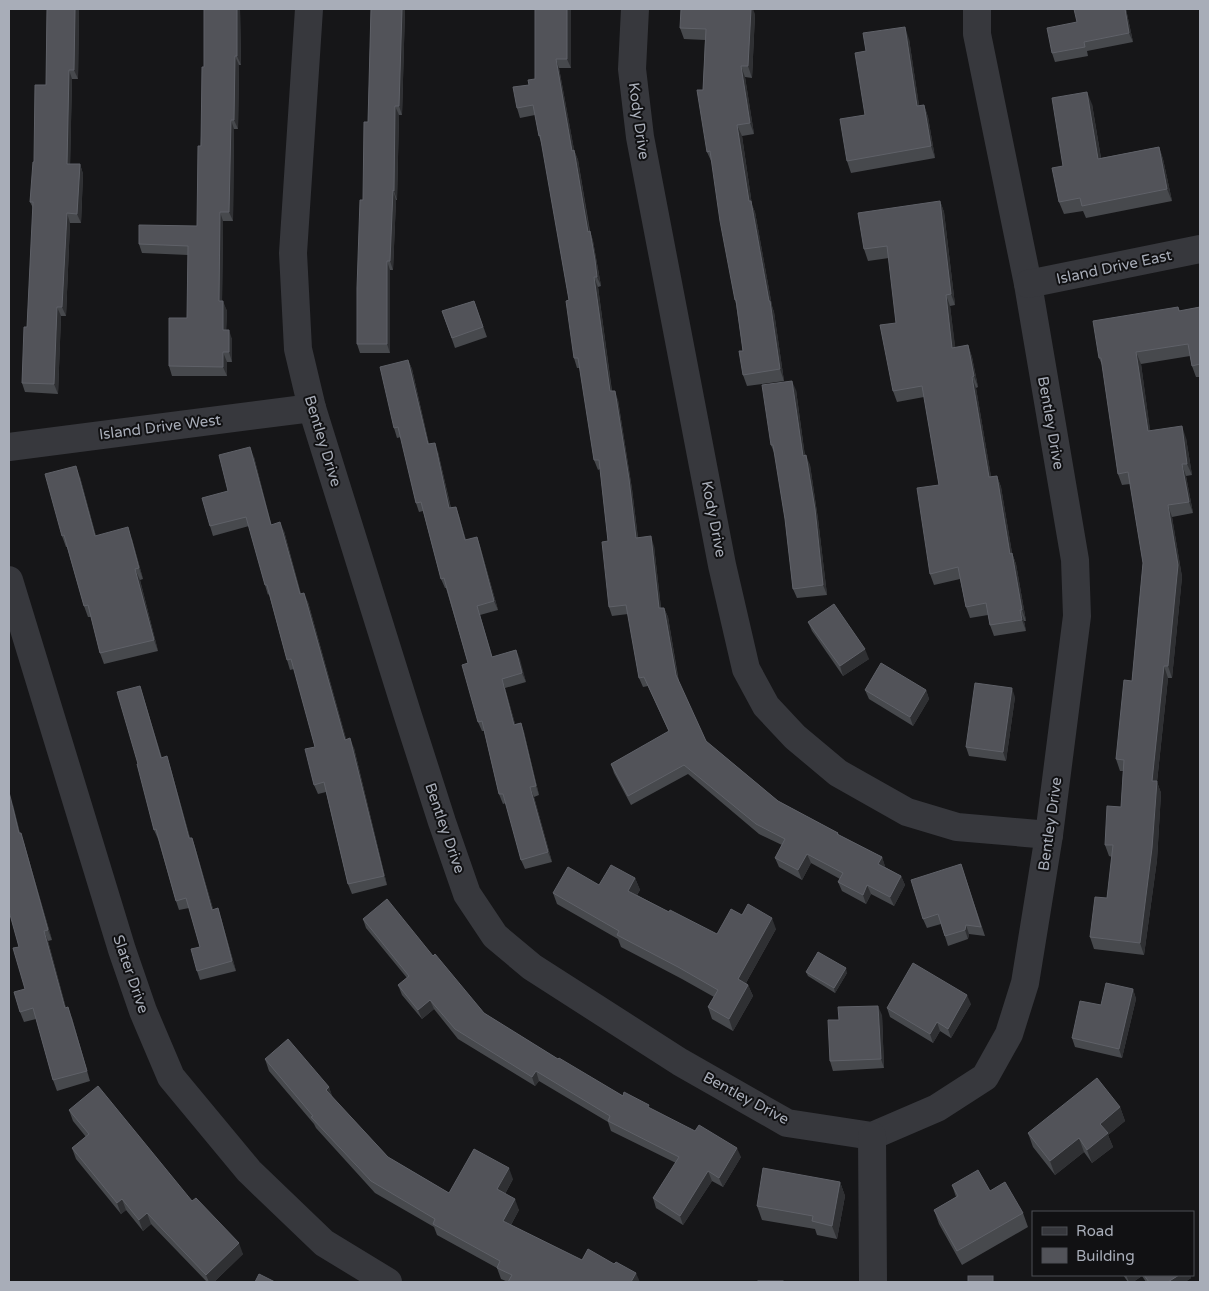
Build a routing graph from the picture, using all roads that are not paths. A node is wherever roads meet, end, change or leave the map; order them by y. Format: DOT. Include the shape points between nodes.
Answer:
graph roads {
  1 [pos="309,9"];
  2 [pos="635,9"];
  3 [pos="977,9"];
  4 [pos="1200,249"];
  5 [pos="1028,284"];
  6 [pos="312,408"];
  7 [pos="9,447"];
  8 [pos="9,580"];
  9 [pos="1049,835"];
  10 [pos="872,1136"];
  11 [pos="388,1282"];
  12 [pos="873,1282"];
  1 -- 6 [label="street, Bentley Drive" via="293,253 298,349"];
  2 -- 9 [label="street, Kody Drive" via="632,69 640,136 722,565 746,668 766,706 795,737 838,773 908,812 957,828"];
  3 -- 5 [label="street, Bentley Drive" via="977,34"];
  4 -- 5 [label="street, Island Drive East"];
  5 -- 9 [label="street, Bentley Drive" via="1075,560 1076,616"];
  6 -- 7 [label="street, Island Drive West"];
  6 -- 10 [label="street, Bentley Drive" via="464,885 495,936 532,967 680,1062 787,1123"];
  8 -- 11 [label="street, Slater Drive" via="122,950 171,1077 249,1171 324,1243"];
  9 -- 10 [label="street, Bentley Drive" via="1025,983 1009,1034 985,1077 937,1108"];
  10 -- 12 [label="street"];
}
